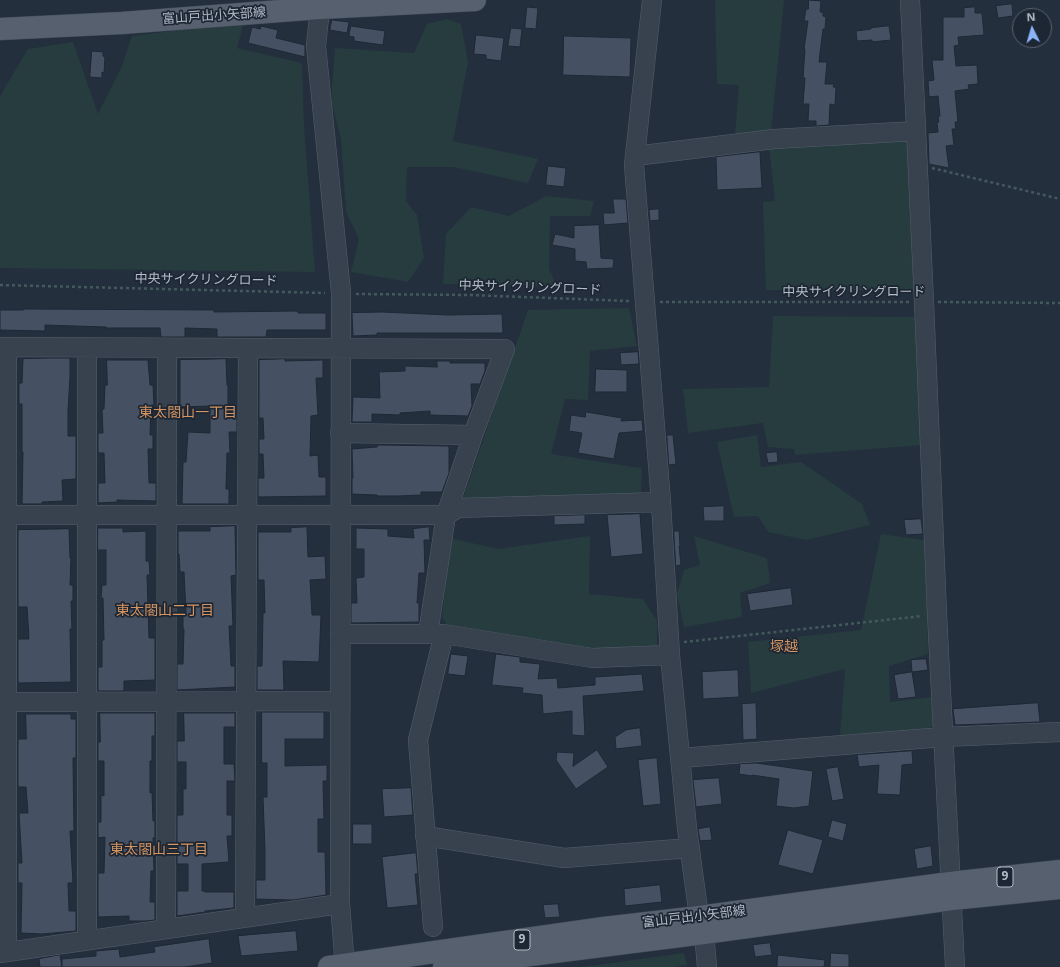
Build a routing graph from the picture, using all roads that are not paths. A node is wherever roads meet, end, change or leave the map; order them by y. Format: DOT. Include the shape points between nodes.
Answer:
graph roads {
  1 [pos="475,0"];
  2 [pos="652,0"];
  3 [pos="910,0"];
  4 [pos="322,4"];
  5 [pos="0,29"];
  6 [pos="916,132"];
  7 [pos="635,156"];
  8 [pos="3,347"];
  9 [pos="87,348"];
  10 [pos="167,348"];
  11 [pos="248,348"];
  12 [pos="340,348"];
  13 [pos="340,433"];
  14 [pos="473,435"];
  15 [pos="661,502"];
  16 [pos="3,515"];
  17 [pos="87,515"];
  18 [pos="167,515"];
  19 [pos="247,515"];
  20 [pos="340,515"];
  21 [pos="446,515"];
  22 [pos="340,634"];
  23 [pos="436,634"];
  24 [pos="670,649"];
  25 [pos="166,701"];
  26 [pos="246,701"];
  27 [pos="340,701"];
  28 [pos="3,702"];
  29 [pos="87,702"];
  30 [pos="1060,732"];
  31 [pos="944,737"];
  32 [pos="681,758"];
  33 [pos="426,836"];
  34 [pos="690,848"];
  35 [pos="1060,871"];
  36 [pos="1060,888"];
  37 [pos="951,891"];
  38 [pos="340,904"];
  39 [pos="245,918"];
  40 [pos="701,925"];
  41 [pos="433,927"];
  42 [pos="166,929"];
  43 [pos="87,940"];
  44 [pos="3,952"];
  45 [pos="340,966"];
  46 [pos="433,967"];
  47 [pos="708,967"];
  48 [pos="955,967"];
  1 -- 4 [label="main road, 富山戸出小矢部線"];
  2 -- 7 [label="street"];
  3 -- 6 [label="street"];
  4 -- 5 [label="main road, 富山戸出小矢部線" via="122,23"];
  4 -- 12 [label="street" via="316,46 341,293"];
  6 -- 7 [label="street" via="774,139"];
  6 -- 31 [label="street"];
  7 -- 15 [label="street"];
  8 -- 9 [label="street"];
  8 -- 16 [label="street"];
  9 -- 10 [label="street"];
  9 -- 17 [label="street"];
  10 -- 11 [label="street"];
  10 -- 18 [label="street"];
  11 -- 12 [label="street"];
  11 -- 19 [label="street"];
  12 -- 13 [label="street"];
  12 -- 14 [label="street" via="505,349"];
  13 -- 14 [label="street"];
  13 -- 20 [label="street"];
  14 -- 21 [label="street"];
  15 -- 21 [label="street" via="458,508"];
  15 -- 24 [label="street"];
  16 -- 17 [label="street"];
  16 -- 28 [label="street"];
  17 -- 18 [label="street"];
  17 -- 29 [label="street"];
  18 -- 19 [label="street"];
  18 -- 25 [label="street"];
  19 -- 20 [label="street"];
  19 -- 26 [label="street"];
  20 -- 21 [label="street"];
  20 -- 22 [label="street"];
  21 -- 23 [label="street"];
  22 -- 23 [label="street"];
  22 -- 27 [label="street"];
  23 -- 24 [label="street" via="592,658"];
  23 -- 33 [label="street" via="418,740"];
  24 -- 32 [label="street"];
  25 -- 26 [label="street"];
  25 -- 29 [label="street"];
  25 -- 42 [label="street"];
  26 -- 27 [label="street"];
  26 -- 39 [label="street"];
  27 -- 38 [label="street"];
  28 -- 29 [label="street"];
  28 -- 44 [label="street"];
  29 -- 43 [label="street"];
  30 -- 31 [label="street"];
  31 -- 32 [label="street"];
  31 -- 37 [label="street"];
  32 -- 34 [label="street"];
  33 -- 34 [label="street" via="564,858"];
  33 -- 41 [label="street"];
  34 -- 40 [label="street"];
  35 -- 37 [label="main road, 富山戸出小矢部線 / 9"];
  36 -- 37 [label="main road, 富山戸出小矢部線 / 9"];
  37 -- 40 [label="main road, 富山戸出小矢部線 / 9"];
  37 -- 48 [label="street"];
  38 -- 39 [label="street"];
  38 -- 45 [label="street"];
  39 -- 42 [label="street"];
  40 -- 45 [label="main road, 富山戸出小矢部線 / 9" via="596,929"];
  40 -- 46 [label="main road, 富山戸出小矢部線 / 9"];
  40 -- 47 [label="street"];
  42 -- 43 [label="street"];
  43 -- 44 [label="street"];
}
